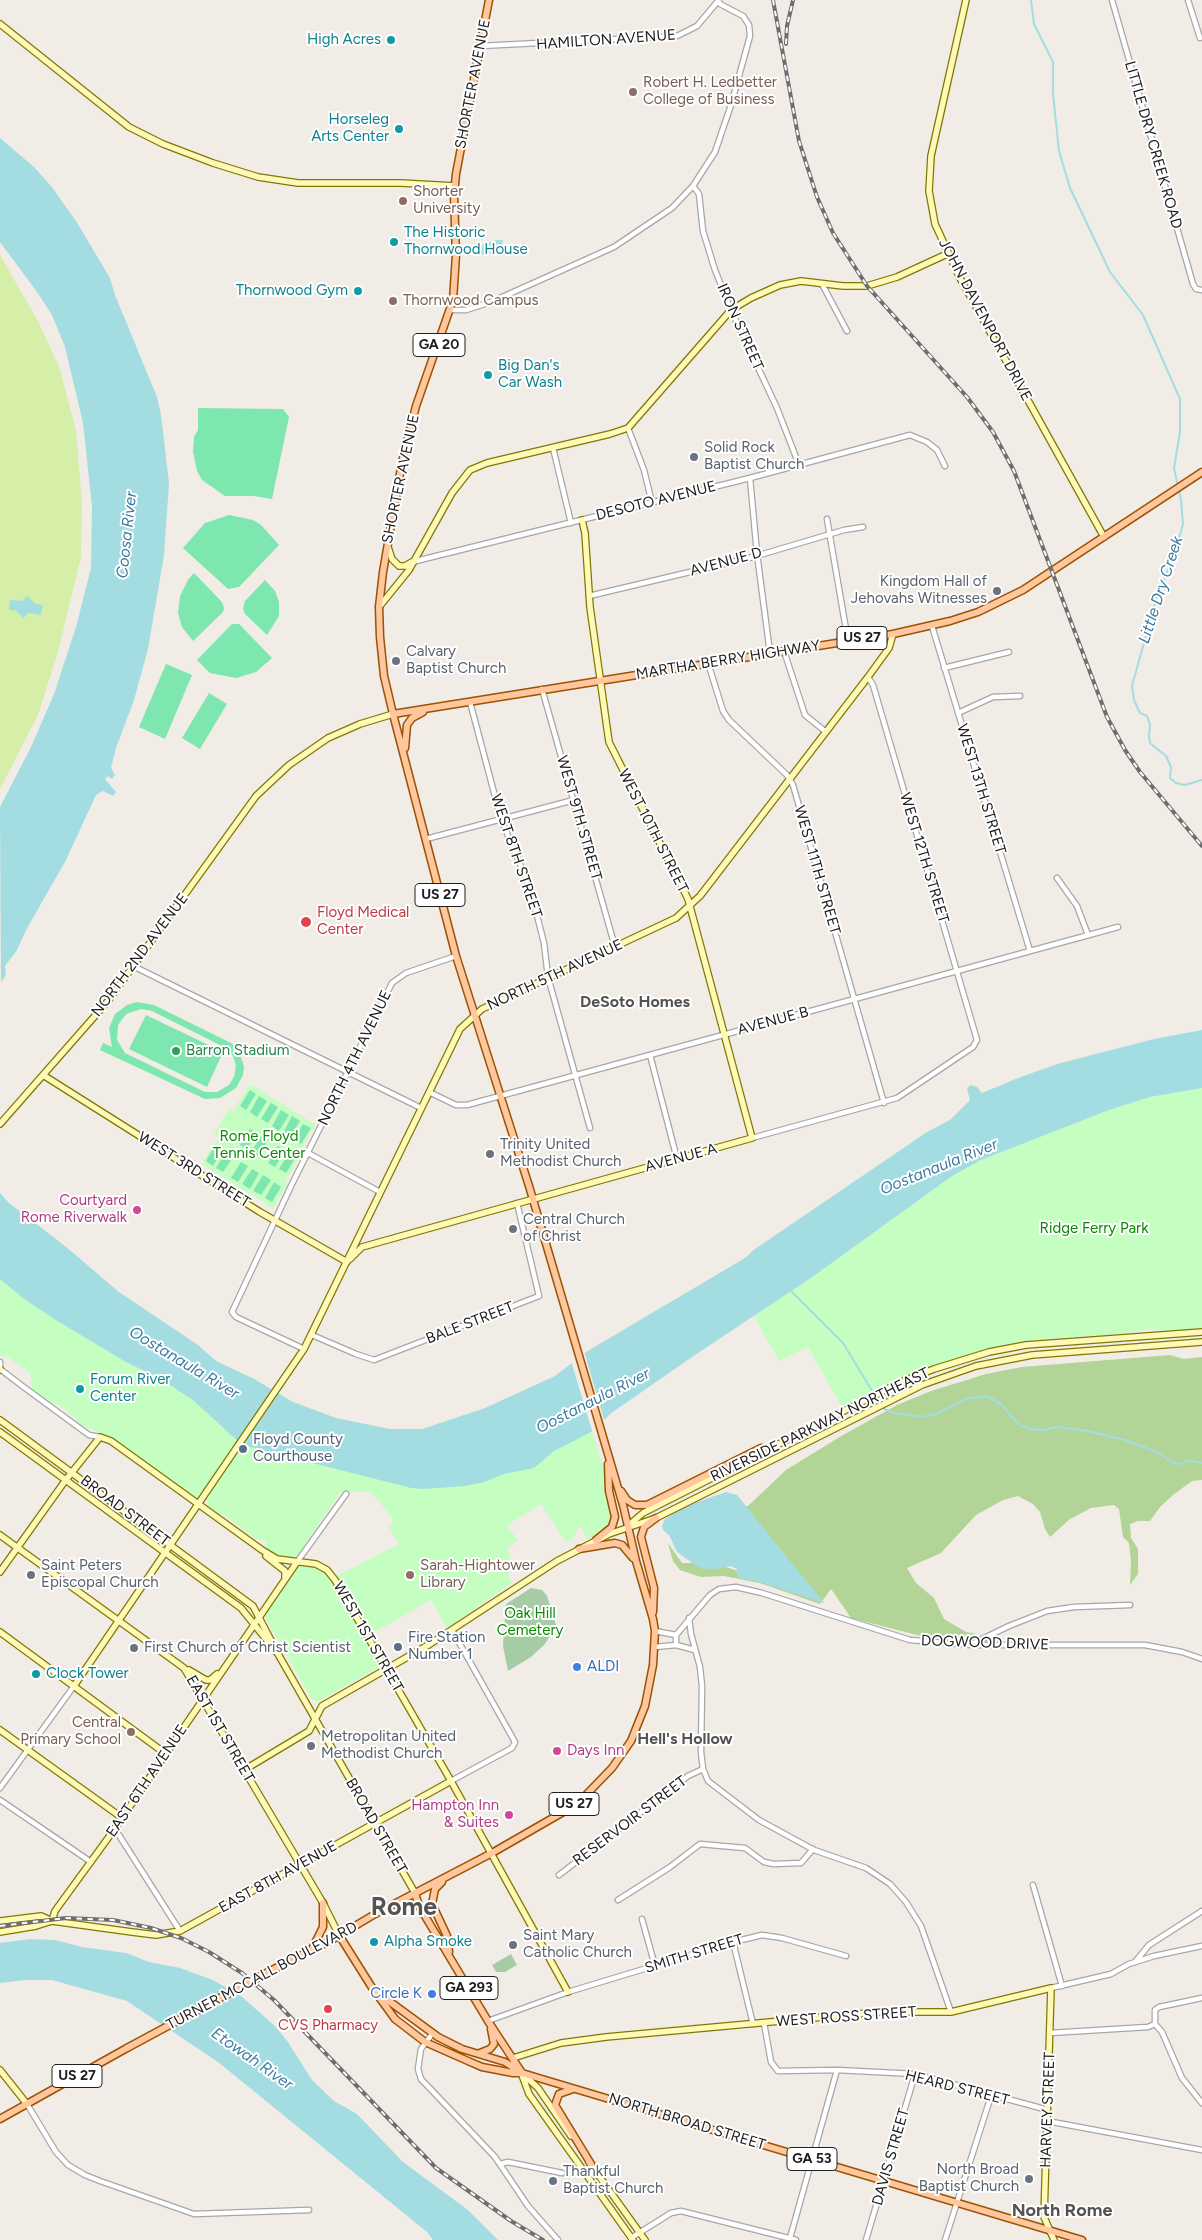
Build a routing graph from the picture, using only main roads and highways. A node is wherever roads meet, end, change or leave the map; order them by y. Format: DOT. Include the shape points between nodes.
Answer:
graph roads {
  1 [pos="489,0"];
  2 [pos="1202,472"];
  3 [pos="1202,476"];
  4 [pos="1186,482"];
  5 [pos="379,607"];
  6 [pos="433,708"];
  7 [pos="393,714"];
  8 [pos="404,757"];
  9 [pos="767,1449"];
  10 [pos="607,1454"];
  11 [pos="618,1488"];
  12 [pos="656,1518"];
  13 [pos="596,1540"];
  14 [pos="579,1549"];
  15 [pos="636,1561"];
  16 [pos="653,1619"];
  17 [pos="446,1877"];
  18 [pos="415,1893"];
  19 [pos="323,1903"];
  20 [pos="339,1935"];
  21 [pos="312,1949"];
  22 [pos="450,1956"];
  23 [pos="376,1992"];
  24 [pos="488,2020"];
  25 [pos="478,2053"];
  26 [pos="522,2073"];
  27 [pos="575,2089"];
  28 [pos="0,2119"];
  29 [pos="591,2164"];
  30 [pos="1082,2240"];
  1 -- 5 [label="main road, SHORTER AVENUE / GA 20" via="455,186 456,276 451,310 409,431"];
  2 -- 4 [label="main road, MARTHA BERRY HIGHWAY / US 27"];
  3 -- 4 [label="main road"];
  4 -- 6 [label="main road, MARTHA BERRY HIGHWAY / US 27" via="1023,590 978,612 932,626"];
  5 -- 7 [label="main road, TURNER MCCALL BOULEVARD / GA 20" via="384,676"];
  6 -- 7 [label="main road, MARTHA BERRY HIGHWAY / US 27"];
  6 -- 8 [label="main road, US 27" via="408,723"];
  7 -- 8 [label="main road, TURNER MCCALL BOULEVARD / US 27"];
  8 -- 10 [label="main road, TURNER MCCALL BOULEVARD / US 27" via="456,956 532,1198"];
  9 -- 11 [label="main road" via="760,1448 647,1505 635,1505"];
  10 -- 11 [label="main road, TURNER MCCALL BOULEVARD / US 27"];
  10 -- 13 [label="main road" via="609,1491 615,1517 612,1526"];
  11 -- 15 [label="main road, TURNER MCCALL BOULEVARD / US 27"];
  12 -- 16 [label="main road" via="644,1527 641,1537 654,1588"];
  14 -- 15 [label="main road" via="615,1543 625,1548"];
  15 -- 16 [label="main road, TURNER MCCALL BOULEVARD / US 27"];
  16 -- 17 [label="main road, TURNER MCCALL BOULEVARD / US 27" via="652,1679 644,1711 631,1741 612,1768 565,1811"];
  17 -- 18 [label="main road, TURNER MCCALL BOULEVARD / US 27"];
  17 -- 22 [label="main road" via="435,1889 432,1904 447,1936"];
  18 -- 20 [label="main road, TURNER MCCALL BOULEVARD / US 27"];
  18 -- 22 [label="main road, BROAD STREET / GA 293"];
  19 -- 21 [label="main road" via="323,1927"];
  20 -- 21 [label="main road, TURNER MCCALL BOULEVARD / US 27"];
  20 -- 23 [label="main road, GA 53"];
  21 -- 28 [label="main road, TURNER MCCALL BOULEVARD / US 27, bridge"];
  22 -- 24 [label="main road, BROAD STREET / GA 293"];
  23 -- 25 [label="main road, GA 53" via="432,2034"];
  23 -- 26 [label="main road, GA 53" via="395,2019 425,2042 482,2067"];
  24 -- 25 [label="main road" via="494,2044"];
  24 -- 26 [label="main road, BROAD STREET / GA 293"];
  25 -- 26 [label="main road, GA 53" via="505,2062"];
  26 -- 27 [label="main road, NORTH BROAD STREET / GA 53"];
  27 -- 29 [label="main road" via="557,2096 555,2105"];
  27 -- 30 [label="main road, NORTH BROAD STREET / GA 53"];
}
